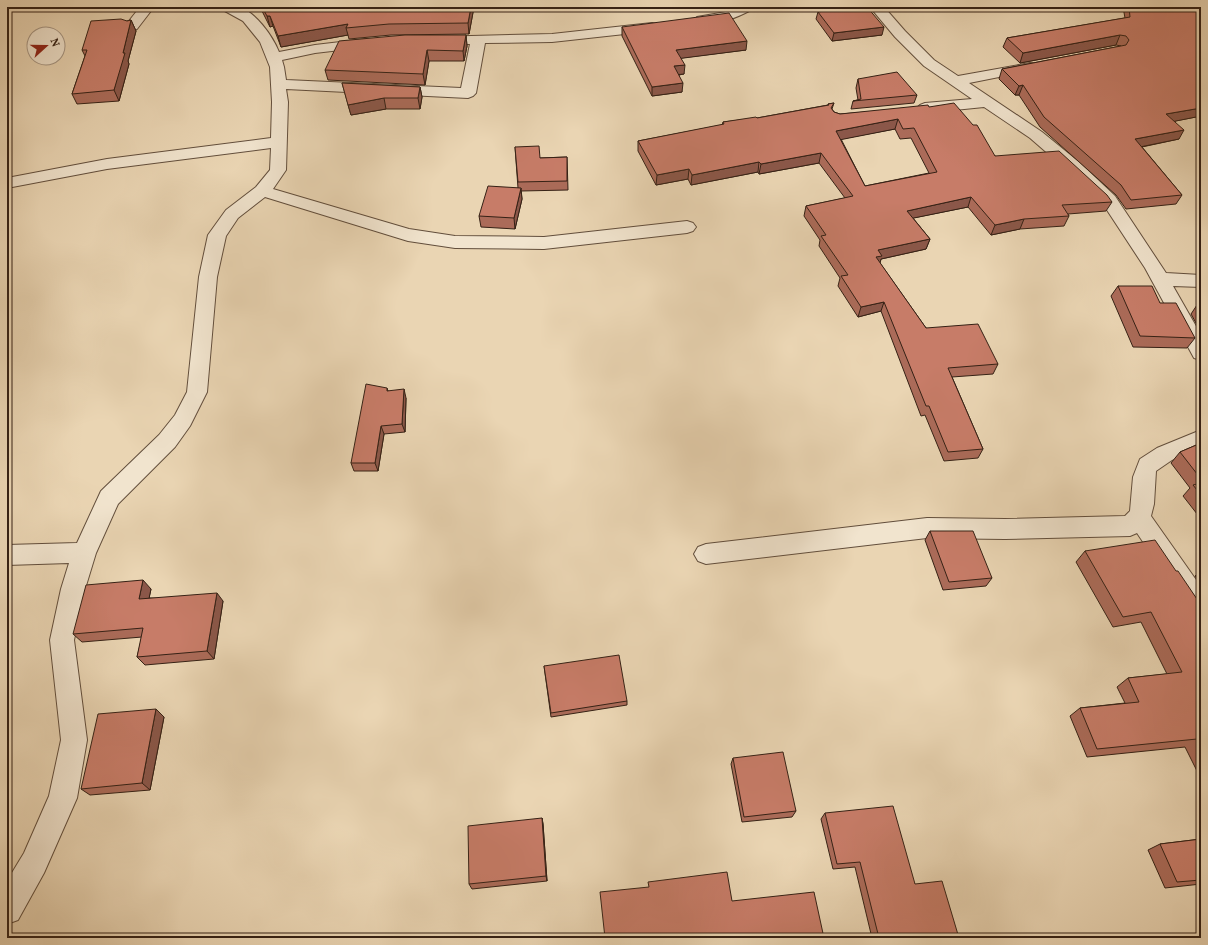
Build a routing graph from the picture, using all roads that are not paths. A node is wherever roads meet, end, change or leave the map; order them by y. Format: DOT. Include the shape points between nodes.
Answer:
graph roads {
  1 [pos="147,7"];
  2 [pos="228,7"];
  3 [pos="746,7"];
  4 [pos="877,7"];
  5 [pos="692,21"];
  6 [pos="663,25"];
  7 [pos="132,26"];
  8 [pos="421,40"];
  9 [pos="478,40"];
  10 [pos="379,42"];
  11 [pos="273,58"];
  12 [pos="1047,63"];
  13 [pos="956,81"];
  14 [pos="278,84"];
  15 [pos="986,102"];
  16 [pos="908,110"];
  17 [pos="278,142"];
  18 [pos="7,183"];
  19 [pos="262,191"];
  20 [pos="687,227"];
  21 [pos="1160,279"];
  22 [pos="1201,280"];
  23 [pos="1201,353"];
  24 [pos="1201,438"];
  25 [pos="1139,517"];
  26 [pos="84,553"];
  27 [pos="706,554"];
  28 [pos="7,555"];
  29 [pos="1201,607"];
  30 [pos="7,909"];
  1 -- 7 [label="street"];
  2 -- 11 [label="street" via="248,18 267,41"];
  3 -- 5 [label="street" via="730,16"];
  4 -- 13 [label="street" via="930,63"];
  6 -- 9 [label="street" via="552,38"];
  8 -- 9 [label="street"];
  9 -- 14 [label="street" via="468,93"];
  10 -- 11 [label="street" via="315,49"];
  11 -- 14 [label="street"];
  12 -- 13 [label="street"];
  13 -- 15 [label="street"];
  14 -- 17 [label="street"];
  15 -- 16 [label="street"];
  15 -- 21 [label="street" via="1036,135 1109,200"];
  17 -- 18 [label="street" via="107,164"];
  17 -- 19 [label="street" via="278,170"];
  19 -- 20 [label="street" via="408,235 455,242 544,243"];
  19 -- 26 [label="street" via="232,214 217,235 208,277 197,392 183,420 167,441 110,498"];
  21 -- 22 [label="street"];
  21 -- 23 [label="street"];
  24 -- 25 [label="street" via="1157,458 1148,465 1144,475 1143,503"];
  25 -- 27 [label="street" via="1130,526 927,528"];
  25 -- 29 [label="street"];
  26 -- 28 [label="street"];
  26 -- 30 [label="street" via="73,588 62,640 74,740 63,798 34,863"];
}
